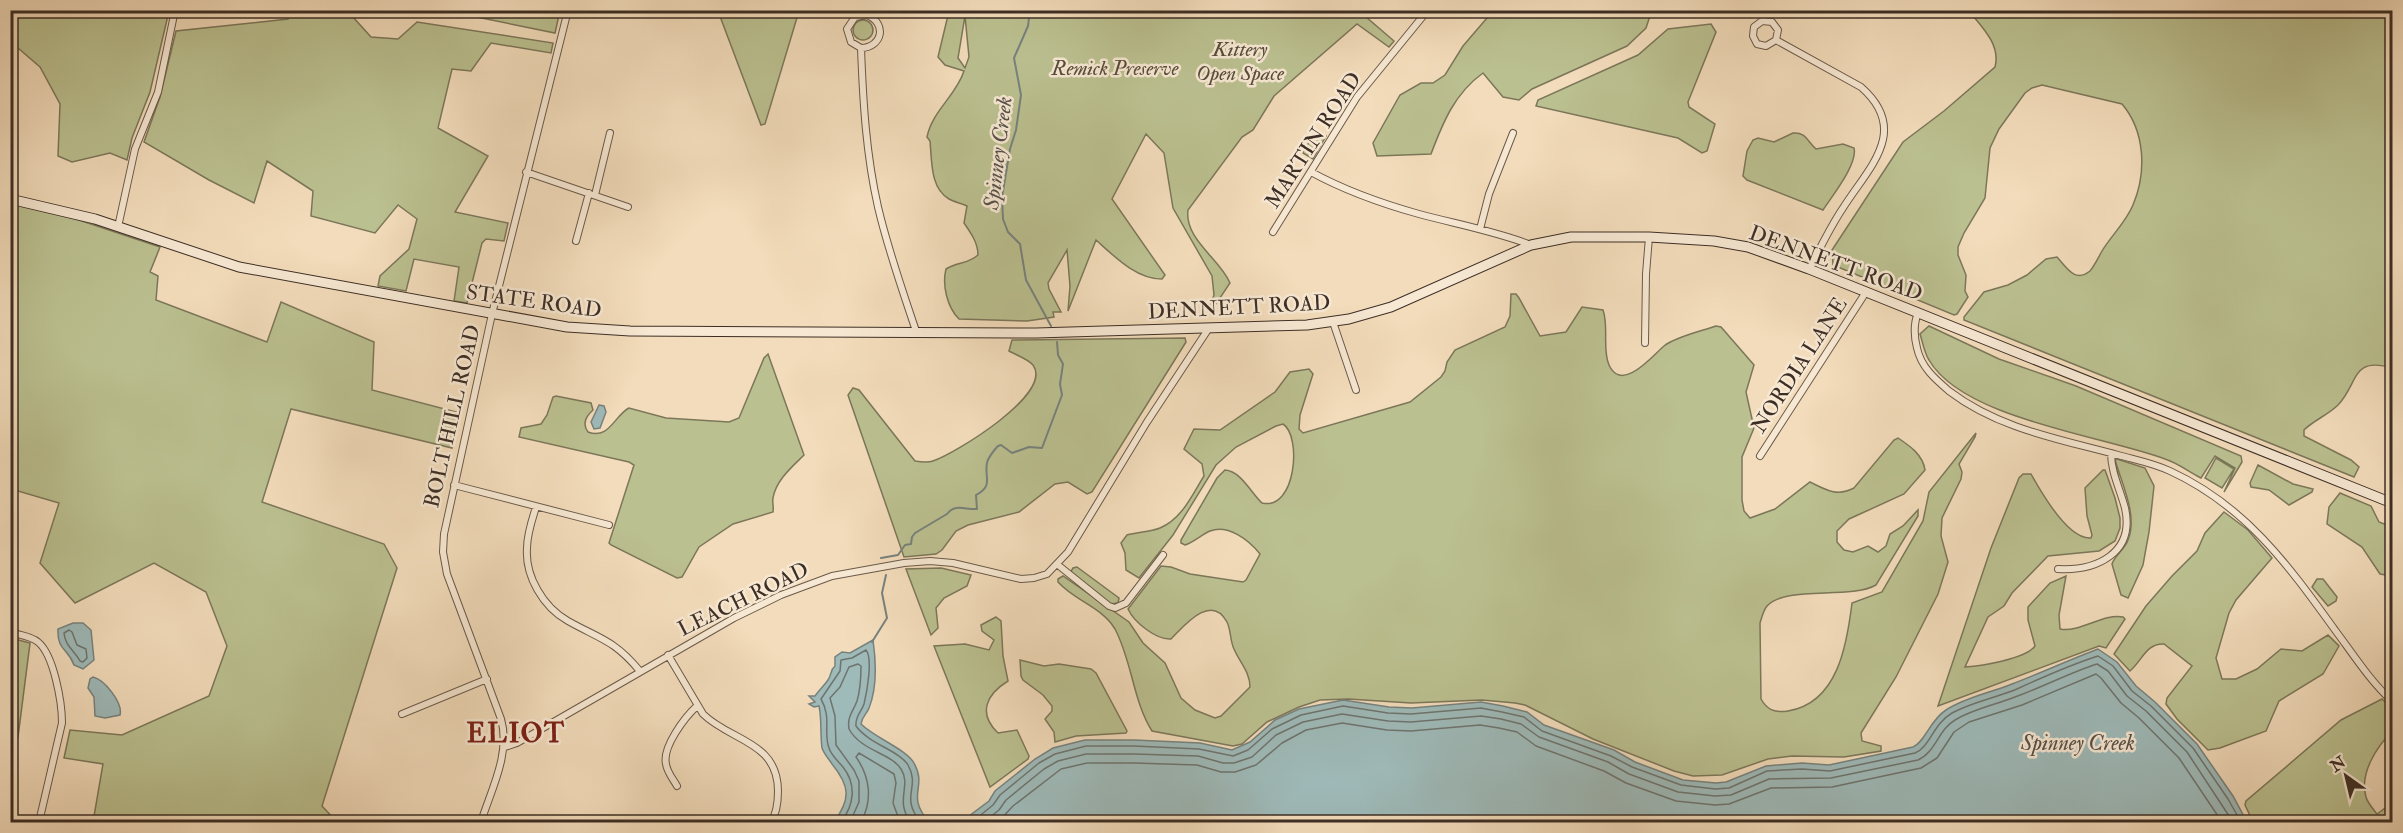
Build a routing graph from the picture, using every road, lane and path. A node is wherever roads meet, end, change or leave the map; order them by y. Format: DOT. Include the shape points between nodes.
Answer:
graph roads {
  1 [pos="175,10"];
  2 [pos="568,10"];
  3 [pos="1428,10"];
  4 [pos="1776,40"];
  5 [pos="861,48"];
  6 [pos="610,133"];
  7 [pos="1512,133"];
  8 [pos="526,172"];
  9 [pos="1311,172"];
  10 [pos="592,194"];
  11 [pos="10,199"];
  12 [pos="628,207"];
  13 [pos="118,227"];
  14 [pos="1480,229"];
  15 [pos="1273,232"];
  16 [pos="1649,237"];
  17 [pos="576,241"];
  18 [pos="1531,245"];
  19 [pos="1809,269"];
  20 [pos="1866,292"];
  21 [pos="1918,313"];
  22 [pos="492,314"];
  23 [pos="1333,321"];
  24 [pos="1209,328"];
  25 [pos="1067,333"];
  26 [pos="917,334"];
  27 [pos="1645,343"];
  28 [pos="1356,390"];
  29 [pos="2111,453"];
  30 [pos="1760,456"];
  31 [pos="454,485"];
  32 [pos="2392,503"];
  33 [pos="536,507"];
  34 [pos="609,525"];
  35 [pos="1163,555"];
  36 [pos="1058,565"];
  37 [pos="2058,569"];
  38 [pos="10,632"];
  39 [pos="668,655"];
  40 [pos="639,670"];
  41 [pos="487,679"];
  42 [pos="2392,701"];
  43 [pos="697,706"];
  44 [pos="402,714"];
  45 [pos="505,747"];
  46 [pos="677,786"];
  47 [pos="39,822"];
  48 [pos="481,822"];
  49 [pos="771,822"];
  1 -- 13 [label="street" via="158,92 135,149"];
  2 -- 8 [label="street, BOLT HILL ROAD"];
  3 -- 9 [label="street, MARTIN ROAD" via="1354,101"];
  4 -- 4 [label="street" via="1778,30 1772,22 1762,21 1754,27 1753,36 1760,45 1769,46"];
  4 -- 19 [label="street" via="1861,87 1884,122 1878,158 1844,206"];
  5 -- 5 [label="street" via="851,42 847,29 855,17 867,15 878,22 880,35 873,45"];
  5 -- 26 [label="street" via="866,137 874,187"];
  6 -- 10 [label="street"];
  7 -- 14 [label="street"];
  8 -- 10 [label="street"];
  8 -- 22 [label="street, BOLT HILL ROAD"];
  9 -- 14 [label="street" via="1417,214"];
  9 -- 15 [label="street, MARTIN ROAD"];
  10 -- 12 [label="street"];
  10 -- 17 [label="street"];
  11 -- 13 [label="street, STATE ROAD"];
  13 -- 22 [label="street, STATE ROAD" via="239,267"];
  14 -- 18 [label="street"];
  16 -- 18 [label="street, DENNETT ROAD" via="1572,237"];
  16 -- 19 [label="street, DENNETT ROAD" via="1734,244"];
  16 -- 27 [label="street"];
  18 -- 23 [label="street, DENNETT ROAD" via="1391,307"];
  19 -- 20 [label="street, DENNETT ROAD"];
  20 -- 21 [label="street, DENNETT ROAD"];
  20 -- 30 [label="street, NORDIA LANE"];
  21 -- 29 [label="street" via="1914,328 1920,358 1957,397 1986,415 2019,428"];
  21 -- 32 [label="street, DENNETT ROAD"];
  22 -- 26 [label="street, STATE ROAD" via="609,330"];
  22 -- 31 [label="street, BOLT HILL ROAD"];
  23 -- 24 [label="street, DENNETT ROAD"];
  23 -- 28 [label="street"];
  24 -- 25 [label="street, DENNETT ROAD"];
  24 -- 36 [label="street"];
  25 -- 26 [label="street, STATE ROAD"];
  29 -- 37 [label="street" via="2126,518 2123,542 2111,556 2098,563 2072,570"];
  29 -- 42 [label="street" via="2153,464 2192,482 2259,534"];
  31 -- 33 [label="street"];
  31 -- 41 [label="street, BOLT HILL ROAD" via="444,534 444,563"];
  33 -- 34 [label="street"];
  33 -- 40 [label="street" via="526,555 531,576 543,597 560,616 613,644"];
  35 -- 36 [label="street" via="1126,603 1115,608"];
  36 -- 39 [label="street, LEACH ROAD" via="1029,579 930,561 832,576 756,607"];
  38 -- 47 [label="street" via="35,639 44,648 62,711"];
  39 -- 40 [label="street, LEACH ROAD"];
  39 -- 43 [label="street"];
  40 -- 45 [label="street, LEACH ROAD"];
  41 -- 44 [label="street"];
  41 -- 45 [label="street, BOLT HILL ROAD" via="504,727"];
  43 -- 46 [label="street" via="684,720 666,754 667,769"];
  43 -- 49 [label="street" via="769,760 778,788"];
  45 -- 48 [label="street, BOLT HILL ROAD"];
}
